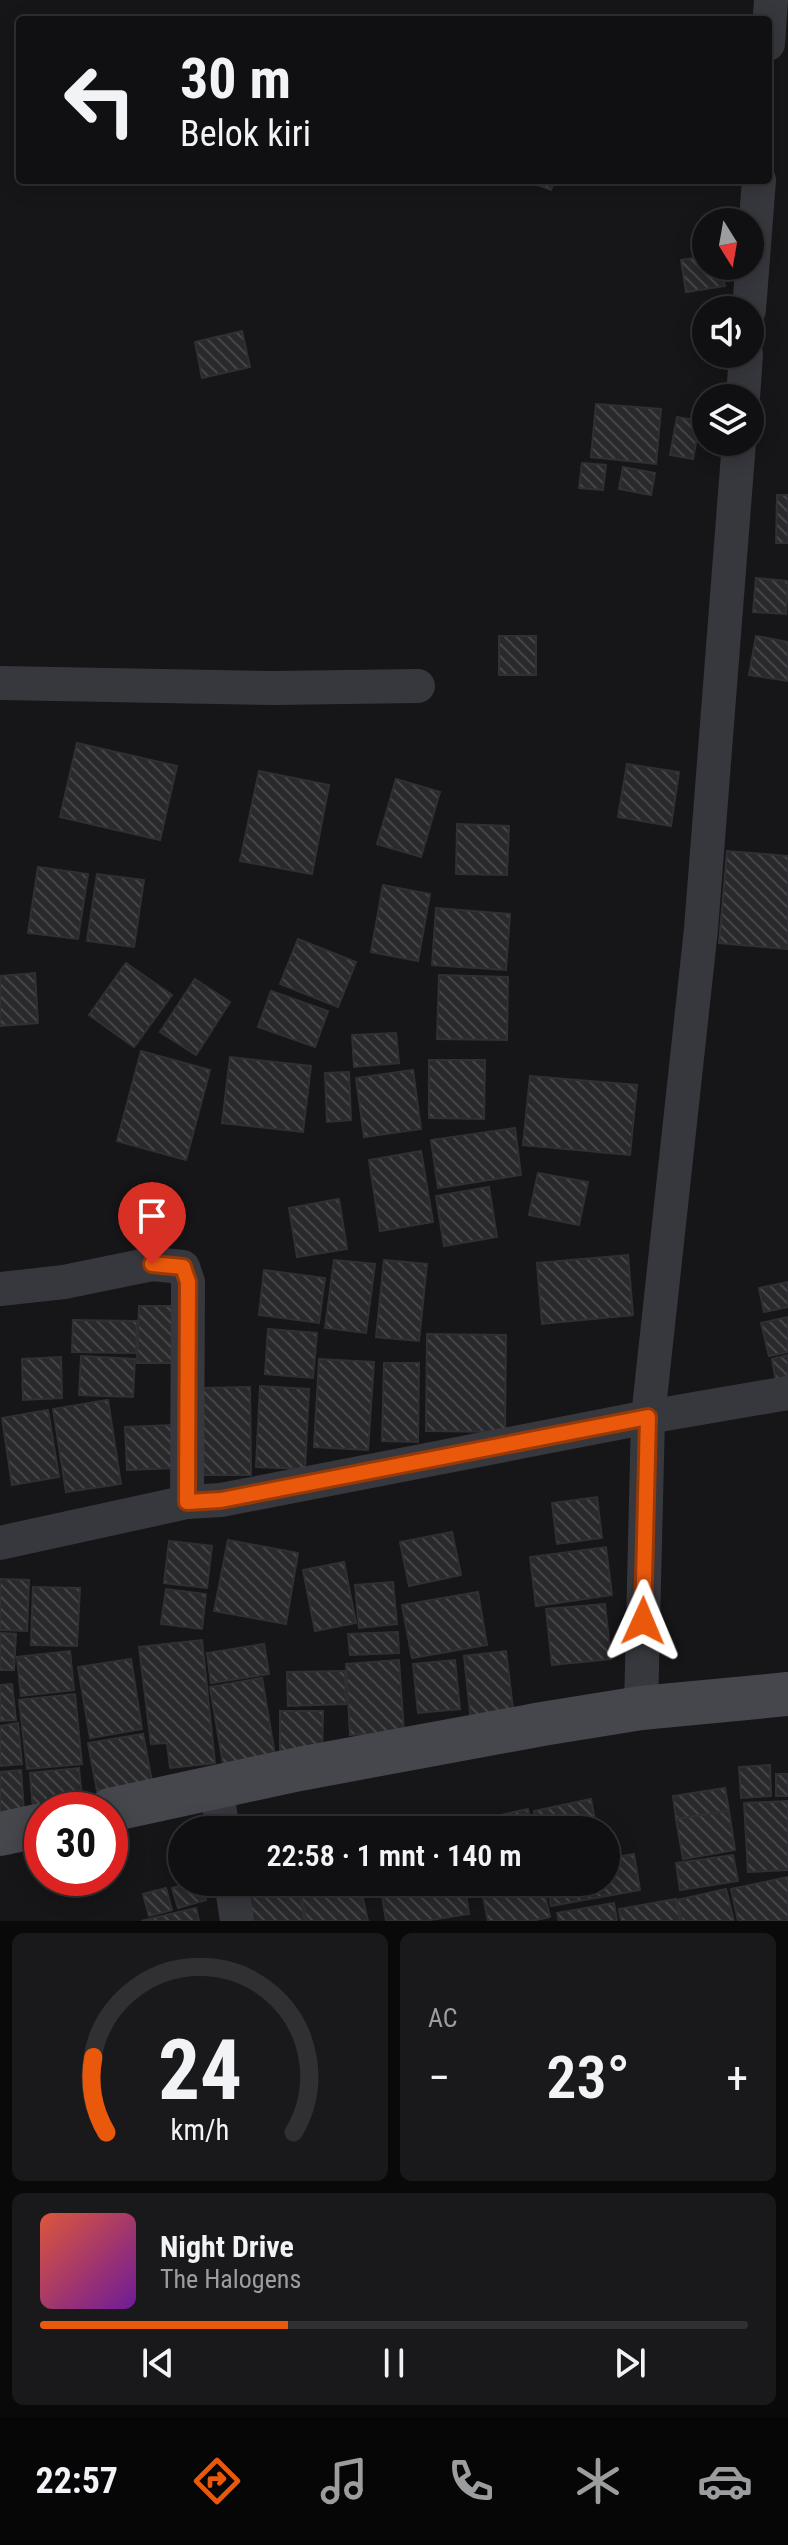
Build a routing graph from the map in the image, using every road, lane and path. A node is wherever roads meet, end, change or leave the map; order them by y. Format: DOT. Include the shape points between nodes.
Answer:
graph roads {
  1 [pos="759,184"];
  2 [pos="750,296"];
  3 [pos="738,456"];
  4 [pos="0,683"];
  5 [pos="418,686"];
  6 [pos="0,1289"];
  7 [pos="788,1393"];
  8 [pos="648,1417"];
  9 [pos="187,1502"];
  10 [pos="0,1543"];
  11 [pos="788,1694"];
  12 [pos="641,1708"];
  13 [pos="216,1787"];
  14 [pos="128,1806"];
  15 [pos="221,1816"];
  16 [pos="24,1829"];
  17 [pos="0,1834"];
  18 [pos="233,1896"];
  19 [pos="237,1921"];
  1 -- 2 [label="street"];
  3 -- 8 [label="street" via="701,929"];
  4 -- 5 [label="street"];
  6 -- 9 [label="street" via="152,1264 183,1267 188,1282"];
  7 -- 8 [label="street"];
  8 -- 9 [label="street" via="221,1500"];
  8 -- 12 [label="street"];
  9 -- 10 [label="street"];
  11 -- 12 [label="main road"];
  12 -- 13 [label="main road"];
  13 -- 14 [label="main road"];
  13 -- 15 [label="street"];
  16 -- 17 [label="main road"];
  18 -- 19 [label="street"];
}
